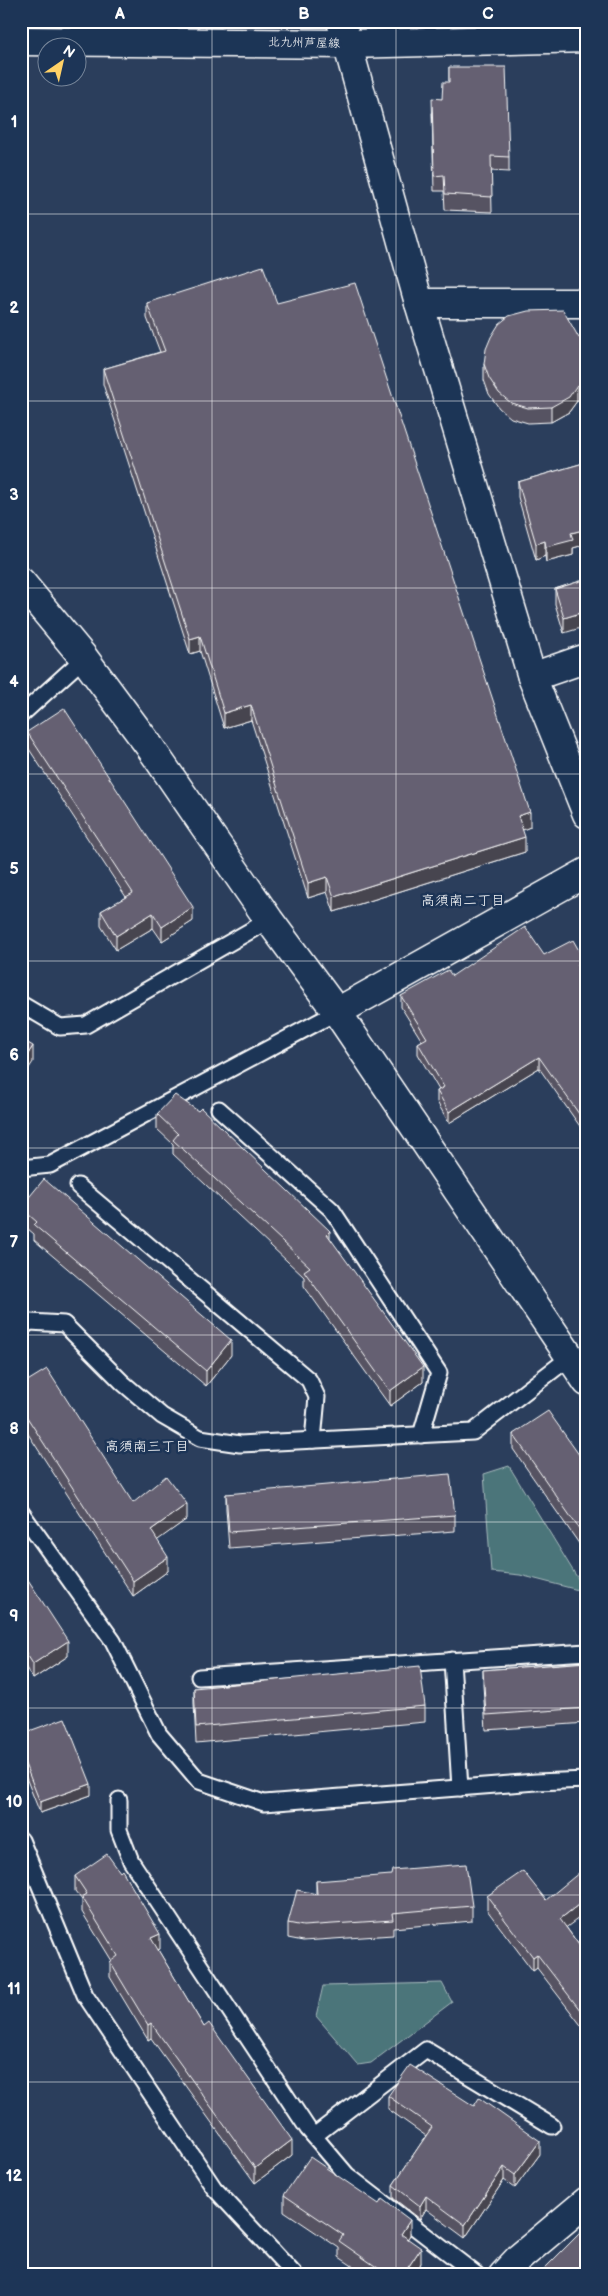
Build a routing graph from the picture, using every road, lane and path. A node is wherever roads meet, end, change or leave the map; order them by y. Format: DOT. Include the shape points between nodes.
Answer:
graph roads {
  1 [pos="345,33"];
  2 [pos="587,38"];
  3 [pos="21,41"];
  4 [pos="587,303"];
  5 [pos="419,304"];
  6 [pos="21,582"];
  7 [pos="84,658"];
  8 [pos="587,658"];
  9 [pos="532,677"];
  10 [pos="21,715"];
  11 [pos="587,814"];
  12 [pos="587,872"];
  13 [pos="269,920"];
  14 [pos="21,1004"];
  15 [pos="337,1012"];
  16 [pos="219,1109"];
  17 [pos="21,1168"];
  18 [pos="78,1186"];
  19 [pos="21,1328"];
  20 [pos="570,1357"];
  21 [pos="587,1382"];
  22 [pos="421,1435"];
  23 [pos="313,1440"];
  24 [pos="21,1512"];
  25 [pos="587,1652"];
  26 [pos="452,1660"];
  27 [pos="199,1677"];
  28 [pos="587,1780"];
  29 [pos="460,1788"];
  30 [pos="118,1800"];
  31 [pos="21,1840"];
  32 [pos="552,2126"];
  33 [pos="314,2136"];
  34 [pos="587,2201"];
  35 [pos="295,2275"];
  36 [pos="477,2275"];
  37 [pos="503,2275"];
  1 -- 2 [label="street, 北九州芦屋線"];
  1 -- 3 [label="street, 北九州芦屋線"];
  1 -- 5 [label="street"];
  4 -- 5 [label="street"];
  5 -- 9 [label="street"];
  6 -- 7 [label="street"];
  7 -- 10 [label="lane"];
  7 -- 13 [label="street" via="150,747"];
  8 -- 9 [label="street"];
  9 -- 11 [label="street"];
  12 -- 15 [label="street"];
  13 -- 14 [label="lane" via="86,1026 60,1027"];
  13 -- 15 [label="street"];
  15 -- 17 [label="lane" via="50,1165"];
  15 -- 20 [label="street"];
  16 -- 22 [label="lane" via="332,1210 439,1372"];
  18 -- 23 [label="lane" via="309,1380 317,1397"];
  19 -- 23 [label="lane" via="30,1322 64,1324 123,1383 162,1416 200,1438 240,1444"];
  20 -- 21 [label="street"];
  20 -- 22 [label="lane" via="473,1432"];
  22 -- 23 [label="lane"];
  24 -- 29 [label="lane" via="114,1641 159,1734 199,1781 264,1803"];
  25 -- 26 [label="lane"];
  26 -- 27 [label="lane"];
  26 -- 29 [label="lane"];
  28 -- 29 [label="lane"];
  30 -- 33 [label="lane" via="119,1830 131,1861"];
  31 -- 35 [label="lane" via="85,1994 214,2188"];
  32 -- 33 [label="lane" via="426,2050"];
  33 -- 36 [label="lane" via="347,2175"];
  34 -- 37 [label="street"];
}
